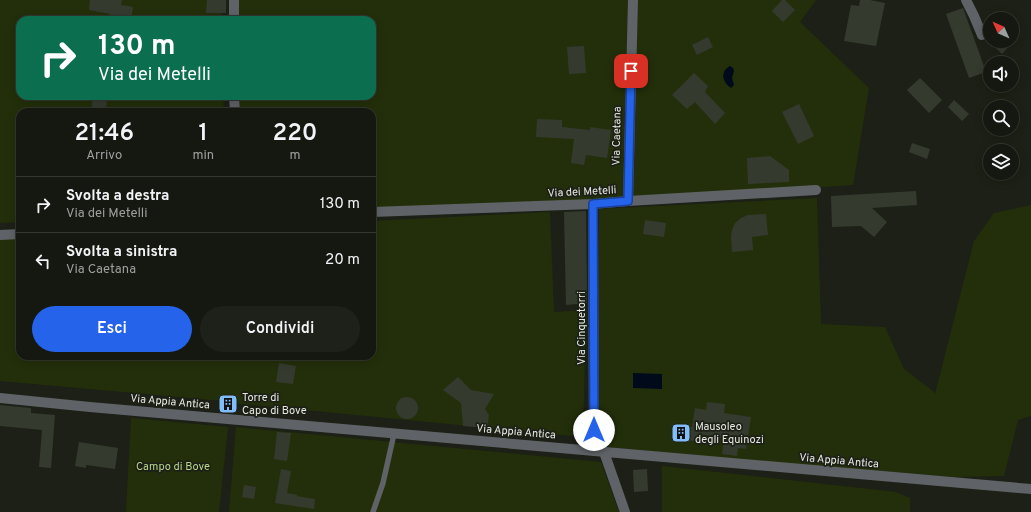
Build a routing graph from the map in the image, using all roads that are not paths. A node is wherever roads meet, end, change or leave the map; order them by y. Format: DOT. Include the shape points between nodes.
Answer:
graph roads {
  1 [pos="234,0"];
  2 [pos="633,0"];
  3 [pos="966,0"];
  4 [pos="234,16"];
  5 [pos="982,35"];
  6 [pos="816,190"];
  7 [pos="628,201"];
  8 [pos="593,204"];
  9 [pos="376,212"];
  10 [pos="16,234"];
  11 [pos="0,235"];
  12 [pos="0,398"];
  13 [pos="394,434"];
  14 [pos="599,452"];
  15 [pos="1031,489"];
  16 [pos="373,512"];
  17 [pos="625,512"];
  1 -- 4 [label="street"];
  2 -- 7 [label="street, Via Caetana"];
  3 -- 5 [label="street"];
  6 -- 7 [label="street, Via dei Metelli"];
  7 -- 8 [label="street, Via dei Metelli"];
  8 -- 9 [label="street, Via dei Metelli"];
  8 -- 14 [label="street, Via Cinquetorri"];
  10 -- 11 [label="street"];
  12 -- 13 [label="street, Via Appia Antica"];
  13 -- 14 [label="street, Via Appia Antica"];
  13 -- 16 [label="lane" via="383,483"];
  14 -- 15 [label="street, Via Appia Antica"];
  14 -- 17 [label="street, Via Cinquetorri"];
}
